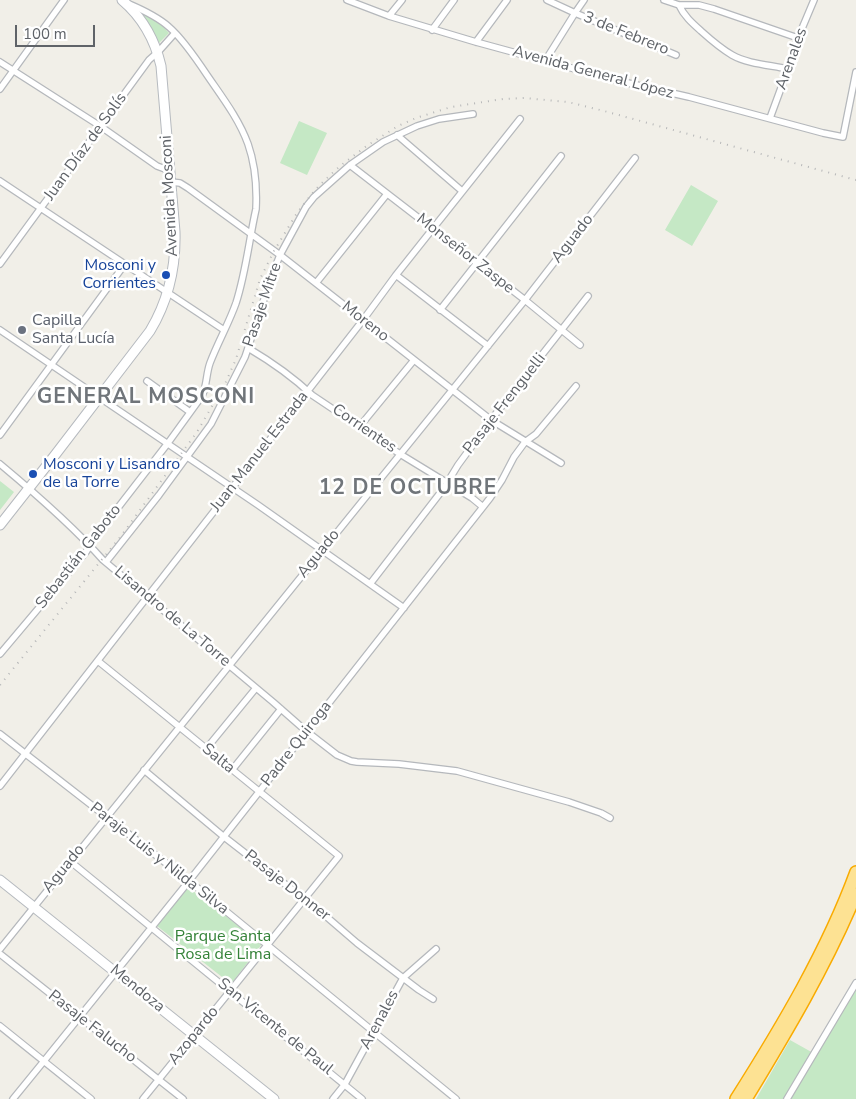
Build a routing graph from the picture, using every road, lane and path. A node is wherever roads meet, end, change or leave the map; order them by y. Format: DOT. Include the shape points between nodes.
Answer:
graph roads {
  1 [pos="64,0"];
  2 [pos="402,0"];
  3 [pos="454,0"];
  4 [pos="507,0"];
  5 [pos="547,0"];
  6 [pos="584,0"];
  7 [pos="664,0"];
  8 [pos="814,0"];
  9 [pos="123,1"];
  10 [pos="350,1"];
  11 [pos="700,3"];
  12 [pos="679,4"];
  13 [pos="575,13"];
  14 [pos="389,16"];
  15 [pos="432,30"];
  16 [pos="174,33"];
  17 [pos="798,38"];
  18 [pos="476,42"];
  19 [pos="158,52"];
  20 [pos="676,55"];
  21 [pos="545,61"];
  22 [pos="0,62"];
  23 [pos="788,68"];
  24 [pos="14,71"];
  25 [pos="856,72"];
  26 [pos="0,89"];
  27 [pos="473,114"];
  28 [pos="770,118"];
  29 [pos="520,119"];
  30 [pos="100,126"];
  31 [pos="396,135"];
  32 [pos="562,156"];
  33 [pos="635,158"];
  34 [pos="350,165"];
  35 [pos="169,169"];
  36 [pos="0,181"];
  37 [pos="170,182"];
  38 [pos="462,191"];
  39 [pos="387,194"];
  40 [pos="41,208"];
  41 [pos="432,229"];
  42 [pos="251,233"];
  43 [pos="280,255"];
  44 [pos="477,263"];
  45 [pos="0,264"];
  46 [pos="125,264"];
  47 [pos="396,275"];
  48 [pos="316,283"];
  49 [pos="168,293"];
  50 [pos="588,296"];
  51 [pos="525,300"];
  52 [pos="440,310"];
  53 [pos="363,320"];
  54 [pos="224,330"];
  55 [pos="561,330"];
  56 [pos="2,332"];
  57 [pos="0,339"];
  58 [pos="580,345"];
  59 [pos="488,346"];
  60 [pos="248,348"];
  61 [pos="414,360"];
  62 [pos="51,365"];
  63 [pos="146,381"];
  64 [pos="576,386"];
  65 [pos="307,390"];
  66 [pos="452,390"];
  67 [pos="100,398"];
  68 [pos="190,412"];
  69 [pos="491,420"];
  70 [pos="360,426"];
  71 [pos="0,434"];
  72 [pos="525,442"];
  73 [pos="168,443"];
  74 [pos="400,454"];
  75 [pos="187,457"];
  76 [pos="560,463"];
  77 [pos="0,464"];
  78 [pos="447,483"];
  79 [pos="29,488"];
  80 [pos="233,488"];
  81 [pos="483,507"];
  82 [pos="0,525"];
  83 [pos="90,546"];
  84 [pos="322,550"];
  85 [pos="106,562"];
  86 [pos="370,584"];
  87 [pos="147,597"];
  88 [pos="404,608"];
  89 [pos="0,654"];
  90 [pos="98,661"];
  91 [pos="229,665"];
  92 [pos="256,688"];
  93 [pos="281,709"];
  94 [pos="179,727"];
  95 [pos="306,731"];
  96 [pos="0,734"];
  97 [pos="206,749"];
  98 [pos="26,754"];
  99 [pos="144,770"];
  100 [pos="232,770"];
  101 [pos="0,786"];
  102 [pos="259,792"];
  103 [pos="106,817"];
  104 [pos="610,818"];
  105 [pos="223,836"];
  106 [pos="339,856"];
  107 [pos="71,862"];
  108 [pos="856,874"];
  109 [pos="0,880"];
  110 [pos="188,881"];
  111 [pos="852,898"];
  112 [pos="304,899"];
  113 [pos="34,907"];
  114 [pos="152,927"];
  115 [pos="267,945"];
  116 [pos="0,949"];
  117 [pos="436,949"];
  118 [pos="0,954"];
  119 [pos="116,972"];
  120 [pos="403,978"];
  121 [pos="856,983"];
  122 [pos="230,991"];
  123 [pos="433,999"];
  124 [pos="80,1017"];
  125 [pos="1,1028"];
  126 [pos="374,1033"];
  127 [pos="195,1035"];
  128 [pos="44,1061"];
  129 [pos="159,1080"];
  130 [pos="345,1084"];
  131 [pos="83,1093"];
  132 [pos="13,1099"];
  133 [pos="78,1099"];
  134 [pos="91,1099"];
  135 [pos="143,1099"];
  136 [pos="183,1099"];
  137 [pos="274,1099"];
  138 [pos="333,1099"];
  139 [pos="362,1099"];
  140 [pos="456,1099"];
  141 [pos="736,1099"];
  142 [pos="746,1099"];
  143 [pos="787,1099"];
  1 -- 24 [label="street"];
  2 -- 14 [label="street"];
  3 -- 15 [label="street"];
  4 -- 18 [label="street"];
  5 -- 13 [label="street, 3 de Febrero"];
  6 -- 13 [label="street"];
  7 -- 12 [label="street"];
  8 -- 17 [label="street, Arenales"];
  9 -- 16 [label="street, Sebastián Gaboto" via="162,21"];
  9 -- 19 [label="street, Avenida Mosconi" via="145,26"];
  10 -- 14 [label="street, Avenida General López"];
  11 -- 12 [label="street"];
  11 -- 17 [label="street"];
  12 -- 23 [label="street" via="686,18 716,45 733,55"];
  13 -- 20 [label="street, 3 de Febrero"];
  13 -- 21 [label="street"];
  14 -- 15 [label="street, Avenida General López"];
  15 -- 18 [label="street, Avenida General López"];
  16 -- 19 [label="street, Juan Díaz de Solís"];
  16 -- 42 [label="street, Sebastián Gaboto" via="224,100 248,146 254,168 256,197"];
  17 -- 23 [label="street, Arenales"];
  18 -- 21 [label="street, Avenida General López"];
  19 -- 30 [label="street, Juan Díaz de Solís"];
  19 -- 35 [label="street, Avenida Mosconi"];
  21 -- 28 [label="street, Avenida General López"];
  22 -- 24 [label="street"];
  23 -- 28 [label="street, Arenales"];
  24 -- 26 [label="street"];
  24 -- 30 [label="street"];
  25 -- 28 [label="street, Avenida General López" via="843,136"];
  27 -- 31 [label="street, Pasaje Mitre" via="439,119"];
  29 -- 38 [label="street, Juan Manuel Estrada"];
  30 -- 35 [label="street" via="157,166"];
  30 -- 40 [label="street, Juan Díaz de Solís"];
  31 -- 34 [label="street, Pasaje Mitre"];
  31 -- 38 [label="street"];
  32 -- 44 [label="street"];
  33 -- 51 [label="street, Aguado"];
  34 -- 39 [label="street, Monseñor Zaspe"];
  34 -- 43 [label="street, Pasaje Mitre" via="306,207"];
  35 -- 37 [label="street, Avenida Mosconi"];
  36 -- 40 [label="street"];
  37 -- 42 [label="street, Moreno" via="188,188"];
  37 -- 49 [label="street, Avenida Mosconi" via="175,250"];
  38 -- 41 [label="street, Juan Manuel Estrada"];
  39 -- 41 [label="street, Monseñor Zaspe"];
  39 -- 48 [label="street"];
  40 -- 45 [label="street, Juan Díaz de Solís"];
  40 -- 46 [label="street"];
  41 -- 44 [label="street, Monseñor Zaspe"];
  41 -- 47 [label="street, Juan Manuel Estrada"];
  42 -- 43 [label="street, Moreno"];
  42 -- 54 [label="street, Sebastián Gaboto" via="236,302"];
  43 -- 48 [label="street, Moreno"];
  43 -- 60 [label="street, Pasaje Mitre"];
  44 -- 51 [label="street, Monseñor Zaspe"];
  44 -- 52 [label="street"];
  46 -- 49 [label="street"];
  46 -- 62 [label="street"];
  47 -- 52 [label="street"];
  47 -- 53 [label="street, Juan Manuel Estrada"];
  48 -- 53 [label="street, Moreno"];
  49 -- 54 [label="street"];
  49 -- 67 [label="street, Avenida Mosconi" via="158,319"];
  50 -- 55 [label="street, Pasaje Frenguelli"];
  51 -- 55 [label="street, Monseñor Zaspe"];
  51 -- 59 [label="street, Aguado"];
  52 -- 59 [label="street"];
  53 -- 61 [label="street, Moreno"];
  53 -- 65 [label="street, Juan Manuel Estrada"];
  54 -- 68 [label="street, Sebastián Gaboto" via="209,365 205,390"];
  55 -- 58 [label="street, Monseñor Zaspe"];
  55 -- 69 [label="street, Pasaje Frenguelli"];
  56 -- 57 [label="street"];
  56 -- 62 [label="street"];
  59 -- 66 [label="street, Aguado"];
  60 -- 65 [label="street, Corrientes"];
  60 -- 75 [label="street, Pasaje Mitre" via="211,424"];
  61 -- 66 [label="street, Moreno"];
  61 -- 70 [label="street"];
  62 -- 67 [label="street"];
  62 -- 71 [label="street"];
  63 -- 68 [label="street"];
  64 -- 72 [label="street, Padre Quiroga" via="536,434"];
  65 -- 70 [label="street, Corrientes"];
  65 -- 80 [label="street, Juan Manuel Estrada"];
  66 -- 69 [label="street, Moreno"];
  66 -- 74 [label="street, Aguado"];
  67 -- 73 [label="street"];
  67 -- 79 [label="street, Avenida Mosconi"];
  68 -- 73 [label="street, Sebastián Gaboto"];
  69 -- 72 [label="street, Moreno"];
  69 -- 78 [label="street, Pasaje Frenguelli"];
  70 -- 74 [label="street, Corrientes"];
  72 -- 76 [label="street, Moreno"];
  72 -- 81 [label="street, Padre Quiroga"];
  73 -- 75 [label="street"];
  73 -- 83 [label="street, Sebastián Gaboto"];
  74 -- 78 [label="street, Corrientes"];
  74 -- 84 [label="street, Aguado"];
  75 -- 80 [label="street"];
  75 -- 85 [label="street, Pasaje Mitre"];
  77 -- 79 [label="street, Lisandro de La Torre"];
  78 -- 81 [label="street, Corrientes"];
  78 -- 86 [label="street, Pasaje Frenguelli"];
  79 -- 82 [label="street, Avenida Mosconi"];
  79 -- 83 [label="street, Lisandro de La Torre"];
  80 -- 84 [label="street"];
  80 -- 87 [label="street, Juan Manuel Estrada"];
  81 -- 88 [label="street, Padre Quiroga"];
  83 -- 85 [label="street, Lisandro de La Torre"];
  83 -- 89 [label="street, Sebastián Gaboto"];
  84 -- 86 [label="street"];
  84 -- 91 [label="street, Aguado"];
  85 -- 87 [label="street, Lisandro de La Torre"];
  86 -- 88 [label="street"];
  87 -- 90 [label="street, Juan Manuel Estrada"];
  87 -- 91 [label="street, Lisandro de La Torre"];
  88 -- 95 [label="street, Padre Quiroga"];
  90 -- 94 [label="street, Salta"];
  90 -- 98 [label="street, Juan Manuel Estrada"];
  91 -- 92 [label="street, Lisandro de La Torre"];
  91 -- 94 [label="street, Aguado"];
  92 -- 93 [label="street, Lisandro de La Torre"];
  92 -- 97 [label="street"];
  93 -- 95 [label="street, Lisandro de La Torre"];
  93 -- 100 [label="street"];
  94 -- 97 [label="street, Salta"];
  94 -- 99 [label="street, Aguado"];
  95 -- 102 [label="street, Padre Quiroga"];
  95 -- 104 [label="street, Lisandro de La Torre" via="350,761 457,771 569,802"];
  96 -- 98 [label="street, Paraje Luis y Nilda Silva"];
  97 -- 100 [label="street, Salta"];
  98 -- 101 [label="street, Juan Manuel Estrada"];
  98 -- 103 [label="street, Paraje Luis y Nilda Silva"];
  99 -- 103 [label="street, Aguado"];
  99 -- 105 [label="street, Pasaje Donner"];
  100 -- 102 [label="street, Salta"];
  102 -- 105 [label="street, Padre Quiroga"];
  102 -- 106 [label="street, Salta"];
  103 -- 107 [label="street, Aguado"];
  103 -- 110 [label="street, Paraje Luis y Nilda Silva"];
  105 -- 110 [label="street, Padre Quiroga"];
  105 -- 112 [label="street, Pasaje Donner"];
  106 -- 112 [label="street, Azopardo"];
  107 -- 113 [label="street, Aguado"];
  107 -- 114 [label="street, San Vicente de Paul"];
  108 -- 111 [label="highway"];
  109 -- 113 [label="street, Mendoza"];
  110 -- 114 [label="street, Padre Quiroga"];
  110 -- 115 [label="street, Paraje Luis y Nilda Silva"];
  111 -- 141 [label="highway"];
  111 -- 142 [label="highway" via="841,930 807,995"];
  112 -- 115 [label="street, Azopardo"];
  112 -- 120 [label="street, Pasaje Donner"];
  113 -- 116 [label="street, Aguado"];
  113 -- 119 [label="street, Mendoza"];
  114 -- 119 [label="street, Padre Quiroga"];
  114 -- 122 [label="street, San Vicente de Paul"];
  115 -- 122 [label="street, Azopardo"];
  115 -- 126 [label="street, Paraje Luis y Nilda Silva"];
  117 -- 120 [label="street, Arenales"];
  118 -- 124 [label="street, Pasaje Falucho"];
  119 -- 124 [label="street, Padre Quiroga"];
  119 -- 127 [label="street, Mendoza"];
  120 -- 123 [label="street, Pasaje Donner"];
  120 -- 126 [label="street, Arenales"];
  121 -- 143 [label="street"];
  122 -- 127 [label="street, Azopardo"];
  122 -- 130 [label="street, San Vicente de Paul"];
  124 -- 128 [label="street, Padre Quiroga"];
  124 -- 129 [label="street, Pasaje Falucho"];
  125 -- 128 [label="street"];
  126 -- 130 [label="street, Arenales"];
  126 -- 140 [label="street, Paraje Luis y Nilda Silva"];
  127 -- 129 [label="street, Azopardo"];
  127 -- 137 [label="street, Mendoza"];
  128 -- 131 [label="street"];
  128 -- 132 [label="street, Padre Quiroga"];
  129 -- 135 [label="street, Azopardo"];
  129 -- 136 [label="street, Pasaje Falucho"];
  130 -- 138 [label="street, Arenales"];
  130 -- 139 [label="street, San Vicente de Paul"];
  131 -- 133 [label="street"];
  131 -- 134 [label="street"];
}
